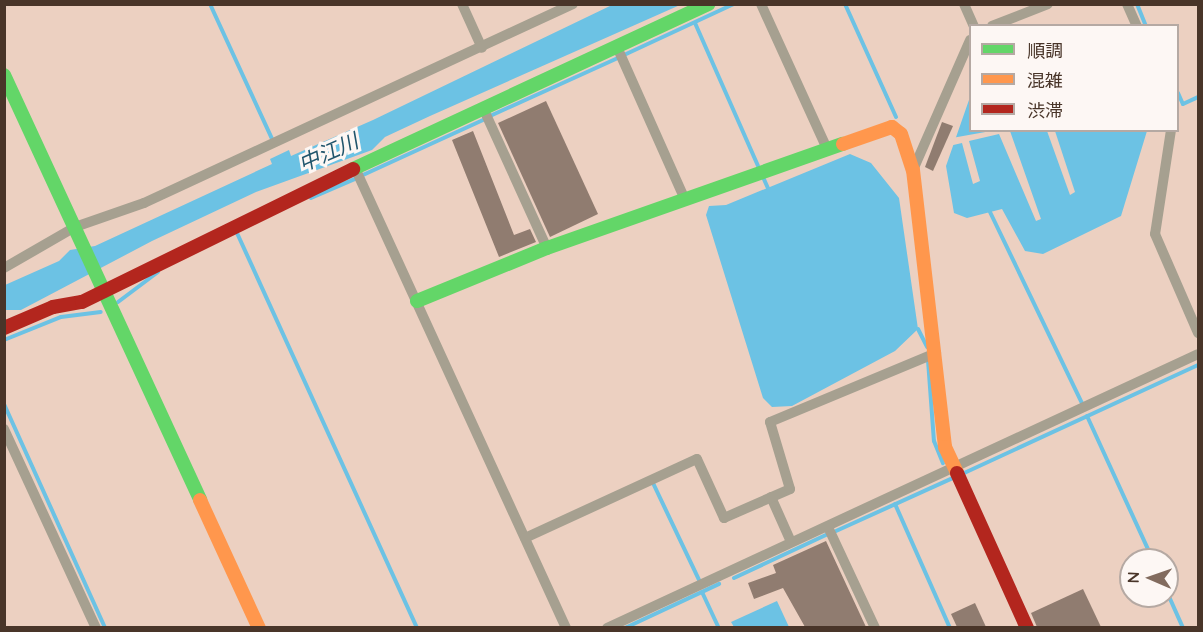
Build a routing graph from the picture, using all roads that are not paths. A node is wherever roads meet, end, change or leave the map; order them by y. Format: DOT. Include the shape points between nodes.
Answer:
graph roads {
  1 [pos="462,4"];
  2 [pos="573,4"];
  3 [pos="709,4"];
  4 [pos="762,4"];
  5 [pos="964,4"];
  6 [pos="1048,4"];
  7 [pos="1127,4"];
  8 [pos="973,24"];
  9 [pos="997,24"];
  10 [pos="1136,24"];
  11 [pos="969,42"];
  12 [pos="617,47"];
  13 [pos="482,48"];
  14 [pos="4,75"];
  15 [pos="484,110"];
  16 [pos="1171,132"];
  17 [pos="827,149"];
  18 [pos="355,168"];
  19 [pos="913,170"];
  20 [pos="685,200"];
  21 [pos="77,232"];
  22 [pos="547,248"];
  23 [pos="4,268"];
  24 [pos="105,291"];
  25 [pos="417,301"];
  26 [pos="4,328"];
  27 [pos="1198,333"];
  28 [pos="936,353"];
  29 [pos="1198,354"];
  30 [pos="4,429"];
  31 [pos="954,468"];
  32 [pos="771,497"];
  33 [pos="828,527"];
  34 [pos="525,538"];
  35 [pos="791,542"];
  36 [pos="96,627"];
  37 [pos="259,627"];
  38 [pos="566,627"];
  39 [pos="607,627"];
  40 [pos="875,627"];
  41 [pos="1027,627"];
  1 -- 13 [label="street"];
  2 -- 13 [label="street"];
  3 -- 12 [label="street"];
  4 -- 17 [label="street"];
  5 -- 8 [label="street"];
  6 -- 9 [label="street"];
  7 -- 10 [label="street"];
  11 -- 19 [label="street"];
  12 -- 15 [label="street"];
  12 -- 20 [label="street"];
  13 -- 21 [label="street"];
  14 -- 21 [label="street"];
  15 -- 18 [label="street"];
  15 -- 22 [label="street"];
  16 -- 27 [label="street" via="1155,234"];
  17 -- 19 [label="street" via="892,127 902,135"];
  17 -- 20 [label="street"];
  18 -- 24 [label="street"];
  18 -- 25 [label="street"];
  19 -- 28 [label="street"];
  20 -- 22 [label="street"];
  21 -- 23 [label="street"];
  21 -- 24 [label="street"];
  22 -- 25 [label="street"];
  24 -- 26 [label="street"];
  24 -- 37 [label="street"];
  25 -- 34 [label="street"];
  28 -- 31 [label="street" via="942,433"];
  28 -- 32 [label="street" via="770,422 790,489"];
  29 -- 31 [label="street"];
  30 -- 36 [label="street"];
  31 -- 33 [label="street"];
  31 -- 41 [label="street"];
  32 -- 34 [label="street" via="724,518 697,459"];
  32 -- 35 [label="street"];
  33 -- 35 [label="street"];
  33 -- 40 [label="street"];
  34 -- 38 [label="street"];
  35 -- 39 [label="street"];
}
